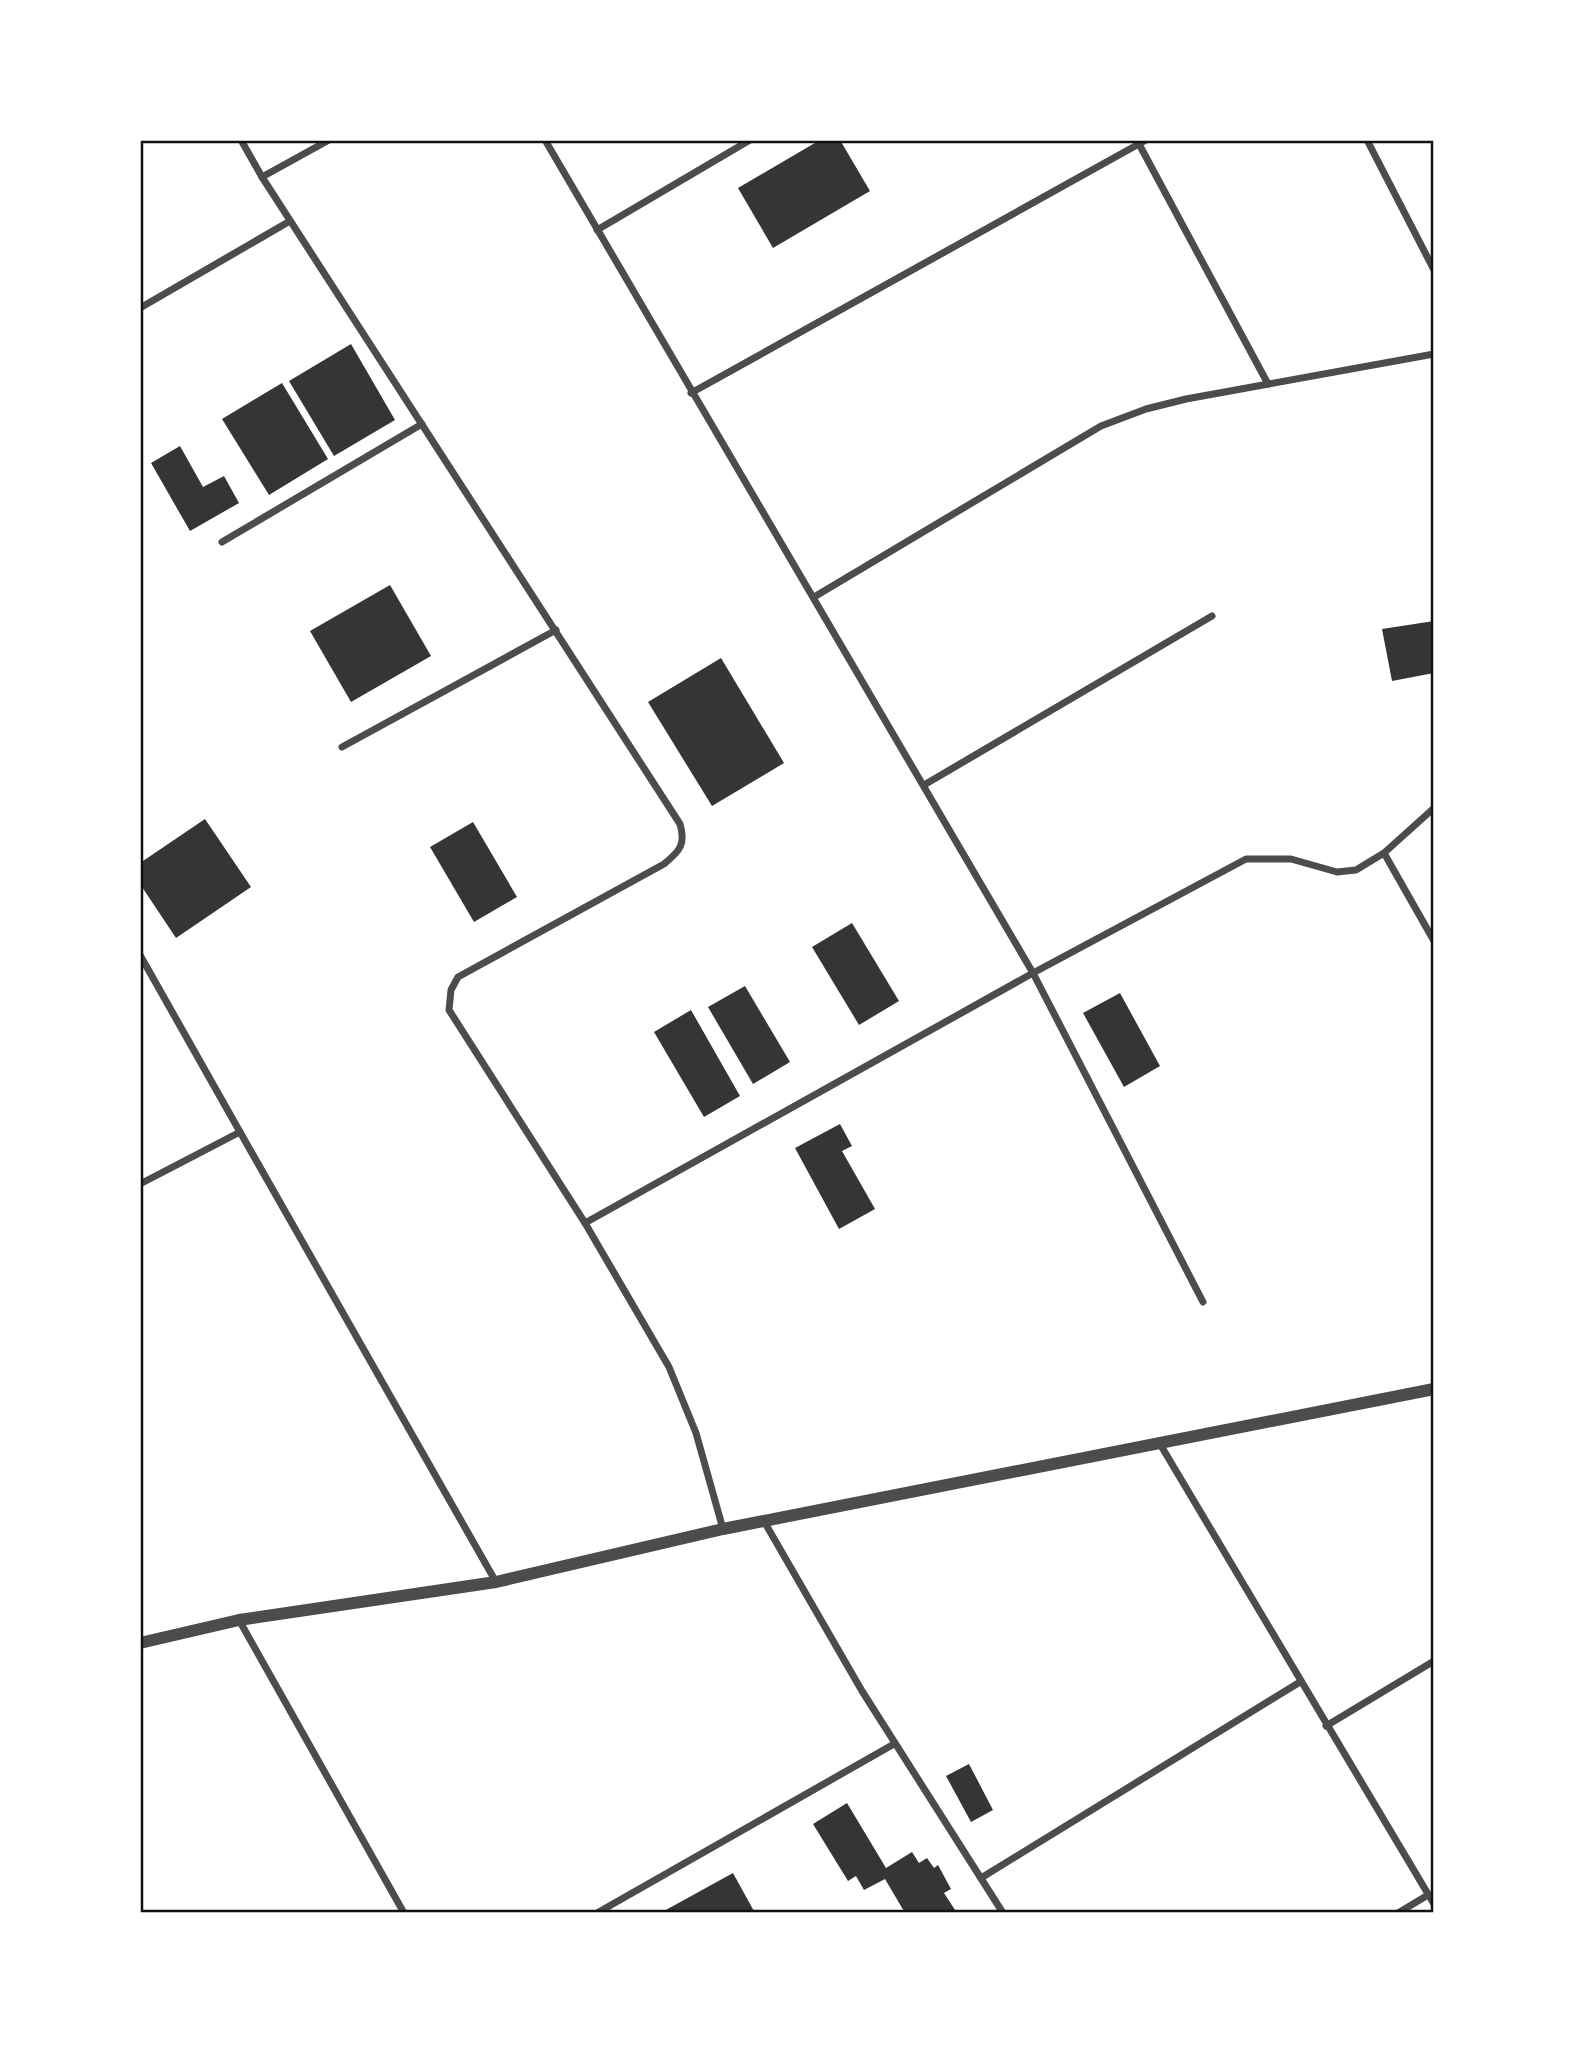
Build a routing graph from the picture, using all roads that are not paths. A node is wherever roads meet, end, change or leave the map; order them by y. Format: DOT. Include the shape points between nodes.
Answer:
graph roads {
  1 [pos="242,140"];
  2 [pos="329,140"];
  3 [pos="545,140"];
  4 [pos="750,140"];
  5 [pos="1367,140"];
  6 [pos="1143,142"];
  7 [pos="261,177"];
  8 [pos="290,221"];
  9 [pos="597,230"];
  10 [pos="1434,271"];
  11 [pos="140,308"];
  12 [pos="1434,354"];
  13 [pos="1268,384"];
  14 [pos="691,393"];
  15 [pos="422,424"];
  16 [pos="222,542"];
  17 [pos="814,597"];
  18 [pos="1212,616"];
  19 [pos="556,630"];
  20 [pos="342,747"];
  21 [pos="923,785"];
  22 [pos="1434,808"];
  23 [pos="1384,853"];
  24 [pos="1434,941"];
  25 [pos="140,955"];
  26 [pos="1032,973"];
  27 [pos="240,1132"];
  28 [pos="140,1184"];
  29 [pos="584,1223"];
  30 [pos="1203,1302"];
  31 [pos="1434,1389"];
  32 [pos="1160,1444"];
  33 [pos="765,1523"];
  34 [pos="723,1529"];
  35 [pos="496,1582"];
  36 [pos="239,1620"];
  37 [pos="140,1643"];
  38 [pos="1434,1661"];
  39 [pos="1300,1682"];
  40 [pos="1326,1726"];
  41 [pos="894,1744"];
  42 [pos="981,1878"];
  43 [pos="1429,1895"];
  44 [pos="1434,1904"];
  45 [pos="404,1913"];
  46 [pos="597,1913"];
  47 [pos="1003,1913"];
  48 [pos="1398,1913"];
  1 -- 7 [label="street"];
  2 -- 7 [label="street"];
  3 -- 9 [label="street"];
  4 -- 9 [label="street"];
  5 -- 10 [label="street"];
  6 -- 13 [label="street"];
  6 -- 14 [label="street"];
  7 -- 8 [label="street"];
  8 -- 11 [label="street"];
  8 -- 15 [label="street"];
  9 -- 14 [label="street"];
  12 -- 13 [label="street"];
  13 -- 17 [label="street" via="1146,409 1101,426"];
  14 -- 17 [label="street"];
  15 -- 16 [label="street"];
  15 -- 19 [label="street"];
  17 -- 21 [label="street"];
  18 -- 21 [label="street"];
  19 -- 20 [label="street"];
  19 -- 29 [label="street" via="672,808 684,839 679,852 664,864 458,977 449,1000 450,1010"];
  21 -- 26 [label="street"];
  22 -- 23 [label="street"];
  23 -- 24 [label="street"];
  23 -- 26 [label="street" via="1356,870 1337,872 1291,859 1246,859"];
  25 -- 27 [label="street"];
  26 -- 29 [label="street"];
  26 -- 30 [label="street"];
  27 -- 28 [label="street"];
  27 -- 35 [label="street"];
  29 -- 34 [label="street" via="669,1367 699,1442"];
  31 -- 32 [label="street"];
  32 -- 33 [label="street"];
  32 -- 39 [label="street"];
  33 -- 34 [label="street"];
  33 -- 41 [label="street"];
  34 -- 35 [label="street"];
  35 -- 36 [label="street"];
  36 -- 37 [label="street"];
  36 -- 45 [label="street"];
  38 -- 40 [label="street"];
  39 -- 40 [label="street"];
  39 -- 42 [label="street"];
  40 -- 43 [label="street"];
  41 -- 42 [label="street"];
  41 -- 46 [label="street"];
  42 -- 47 [label="street"];
  43 -- 44 [label="street"];
  43 -- 48 [label="street"];
}
